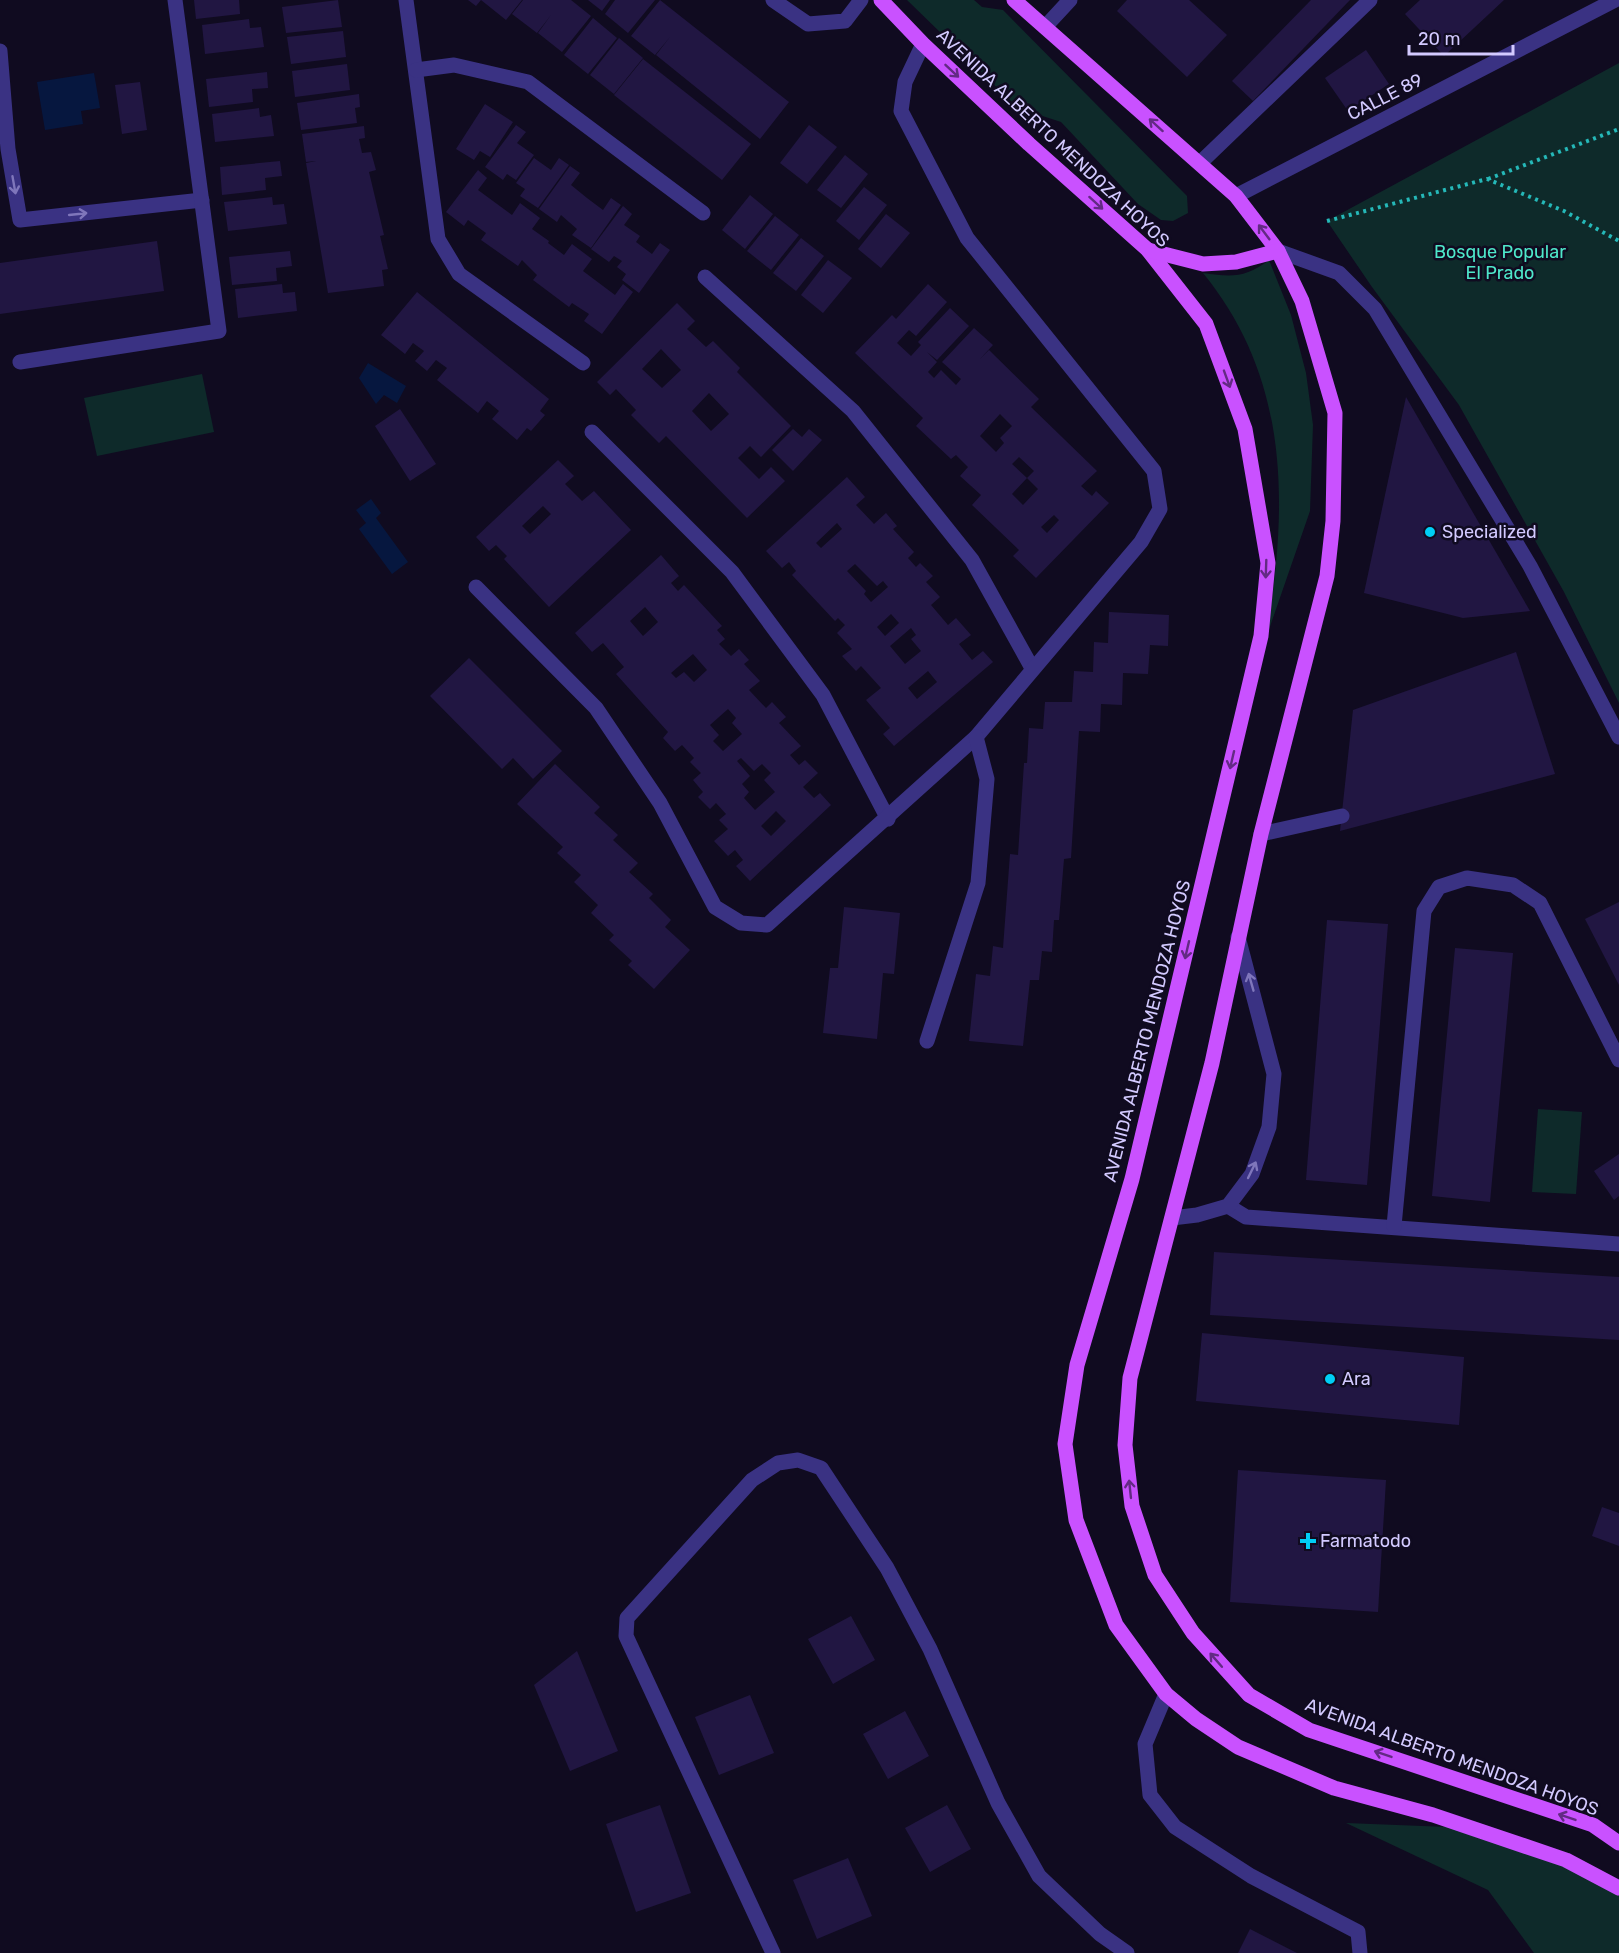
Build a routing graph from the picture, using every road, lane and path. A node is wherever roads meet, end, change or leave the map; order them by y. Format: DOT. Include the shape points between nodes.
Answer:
graph roads {
  1 [pos="175,0"];
  2 [pos="406,0"];
  3 [pos="773,0"];
  4 [pos="861,0"];
  5 [pos="882,0"];
  6 [pos="1014,0"];
  7 [pos="1070,0"];
  8 [pos="1370,0"];
  9 [pos="1615,0"];
  10 [pos="1045,27"];
  11 [pos="924,44"];
  12 [pos="0,51"];
  13 [pos="416,70"];
  14 [pos="1619,129"];
  15 [pos="4,149"];
  16 [pos="1200,164"];
  17 [pos="1487,180"];
  18 [pos="1236,196"];
  19 [pos="202,200"];
  20 [pos="703,213"];
  21 [pos="1327,221"];
  22 [pos="1619,241"];
  23 [pos="1148,250"];
  24 [pos="1278,251"];
  25 [pos="705,277"];
  26 [pos="20,362"];
  27 [pos="583,363"];
  28 [pos="592,432"];
  29 [pos="476,587"];
  30 [pos="1032,668"];
  31 [pos="976,737"];
  32 [pos="1619,737"];
  33 [pos="1342,816"];
  34 [pos="888,819"];
  35 [pos="1261,834"];
  36 [pos="1238,937"];
  37 [pos="927,1041"];
  38 [pos="1619,1060"];
  39 [pos="1228,1206"];
  40 [pos="1172,1218"];
  41 [pos="1394,1226"];
  42 [pos="1619,1244"];
  43 [pos="1166,1694"];
  44 [pos="1619,1843"];
  45 [pos="1619,1888"];
  46 [pos="774,1953"];
  47 [pos="1127,1953"];
  48 [pos="1360,1953"];
  1 -- 19 [label="street"];
  2 -- 13 [label="street"];
  3 -- 4 [label="street" via="808,24 845,21"];
  5 -- 11 [label="main road, AVENIDA ALBERTO MENDOZA HOYOS"];
  6 -- 10 [label="main road, AVENIDA ALBERTO MENDOZA HOYOS"];
  7 -- 10 [label="street"];
  8 -- 16 [label="street"];
  9 -- 18 [label="street, CALLE 89"];
  16 -- 10 [label="main road, AVENIDA ALBERTO MENDOZA HOYOS, one-way"];
  11 -- 23 [label="main road, AVENIDA ALBERTO MENDOZA HOYOS, one-way"];
  11 -- 30 [label="street" via="905,82 901,111 967,237 1154,471 1160,509 1141,542"];
  12 -- 15 [label="street"];
  13 -- 20 [label="street" via="454,65 528,82"];
  13 -- 27 [label="street" via="438,239 459,274"];
  14 -- 17 [label="path"];
  15 -- 19 [label="street, one-way" via="20,220"];
  16 -- 18 [label="main road, AVENIDA ALBERTO MENDOZA HOYOS"];
  17 -- 21 [label="path"];
  17 -- 22 [label="path" via="1564,211"];
  24 -- 18 [label="main road, AVENIDA ALBERTO MENDOZA HOYOS, one-way"];
  19 -- 26 [label="street" via="219,331"];
  23 -- 24 [label="main road" via="1203,264 1236,262"];
  23 -- 43 [label="main road, AVENIDA ALBERTO MENDOZA HOYOS, one-way" via="1206,324 1245,429 1268,563 1261,636 1132,1179 1077,1365 1065,1444 1076,1520 1116,1625"];
  24 -- 32 [label="street" via="1339,273 1376,309 1530,566"];
  24 -- 35 [label="main road, AVENIDA ALBERTO MENDOZA HOYOS" via="1302,301 1335,413 1333,521 1327,576"];
  25 -- 30 [label="street" via="853,411 972,560"];
  28 -- 34 [label="street" via="732,572 823,695"];
  29 -- 34 [label="street" via="596,708 660,803 715,907 741,923 767,925"];
  30 -- 31 [label="street"];
  31 -- 34 [label="street"];
  31 -- 37 [label="street" via="987,778 978,883"];
  33 -- 35 [label="street"];
  35 -- 36 [label="main road, AVENIDA ALBERTO MENDOZA HOYOS"];
  39 -- 36 [label="street, one-way" via="1252,1174 1269,1127 1275,1074"];
  36 -- 40 [label="main road, AVENIDA ALBERTO MENDOZA HOYOS" via="1212,1063"];
  38 -- 41 [label="street" via="1540,903 1513,885 1467,878 1439,887 1424,910"];
  39 -- 40 [label="street"];
  39 -- 41 [label="street" via="1246,1217"];
  44 -- 40 [label="main road, AVENIDA ALBERTO MENDOZA HOYOS, one-way" via="1593,1825 1310,1730 1249,1695 1193,1634 1155,1575 1132,1506 1125,1445 1130,1378"];
  41 -- 42 [label="street"];
  43 -- 45 [label="main road, AVENIDA ALBERTO MENDOZA HOYOS" via="1238,1747 1334,1788 1433,1815 1566,1860"];
  43 -- 48 [label="street" via="1145,1744 1150,1795 1174,1827 1251,1876 1358,1932"];
  46 -- 47 [label="street" via="626,1636 627,1618 752,1480 778,1463 798,1460 821,1468 887,1568 930,1649 998,1803 1039,1876 1100,1934"];
}
